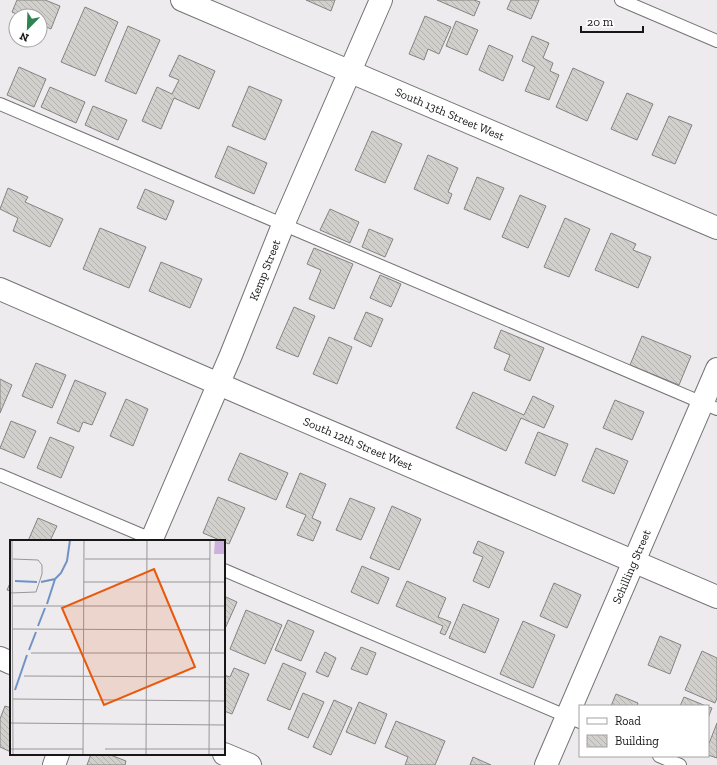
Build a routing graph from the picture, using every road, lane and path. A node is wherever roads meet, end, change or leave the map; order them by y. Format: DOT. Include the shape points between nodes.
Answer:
graph roads {
  1 [pos="182,0"];
  2 [pos="381,0"];
  3 [pos="621,0"];
  4 [pos="717,41"];
  5 [pos="350,71"];
  6 [pos="0,104"];
  7 [pos="284,225"];
  8 [pos="717,228"];
  9 [pos="0,289"];
  10 [pos="717,369"];
  11 [pos="218,384"];
  12 [pos="710,406"];
  13 [pos="0,475"];
  14 [pos="153,540"];
  15 [pos="635,561"];
  16 [pos="225,570"];
  17 [pos="717,597"];
  18 [pos="0,658"];
  19 [pos="10,663"];
  20 [pos="580,705"];
  21 [pos="579,707"];
  22 [pos="574,720"];
  23 [pos="225,754"];
  24 [pos="58,755"];
  25 [pos="661,757"];
  26 [pos="54,765"];
  27 [pos="250,765"];
  28 [pos="546,765"];
  29 [pos="680,765"];
  1 -- 5 [label="street, South 13th Street West"];
  2 -- 5 [label="street, Kemp Street"];
  3 -- 4 [label="lane"];
  5 -- 7 [label="street, Kemp Street"];
  5 -- 8 [label="street, South 13th Street West"];
  6 -- 7 [label="lane"];
  7 -- 11 [label="street, Kemp Street"];
  7 -- 12 [label="lane"];
  9 -- 11 [label="street, South 12th Street West"];
  10 -- 12 [label="street, Schilling Street"];
  11 -- 14 [label="street, Kemp Street"];
  11 -- 15 [label="street, South 12th Street West"];
  12 -- 15 [label="street, Schilling Street"];
  13 -- 14 [label="lane"];
  15 -- 17 [label="street, South 12th Street West"];
  15 -- 20 [label="street, Schilling Street"];
  16 -- 22 [label="lane"];
  18 -- 19 [label="street"];
  21 -- 22 [label="street, Schilling Street"];
  22 -- 28 [label="street, Schilling Street"];
  23 -- 27 [label="street"];
  24 -- 26 [label="street"];
  25 -- 29 [label="lane"];
}
